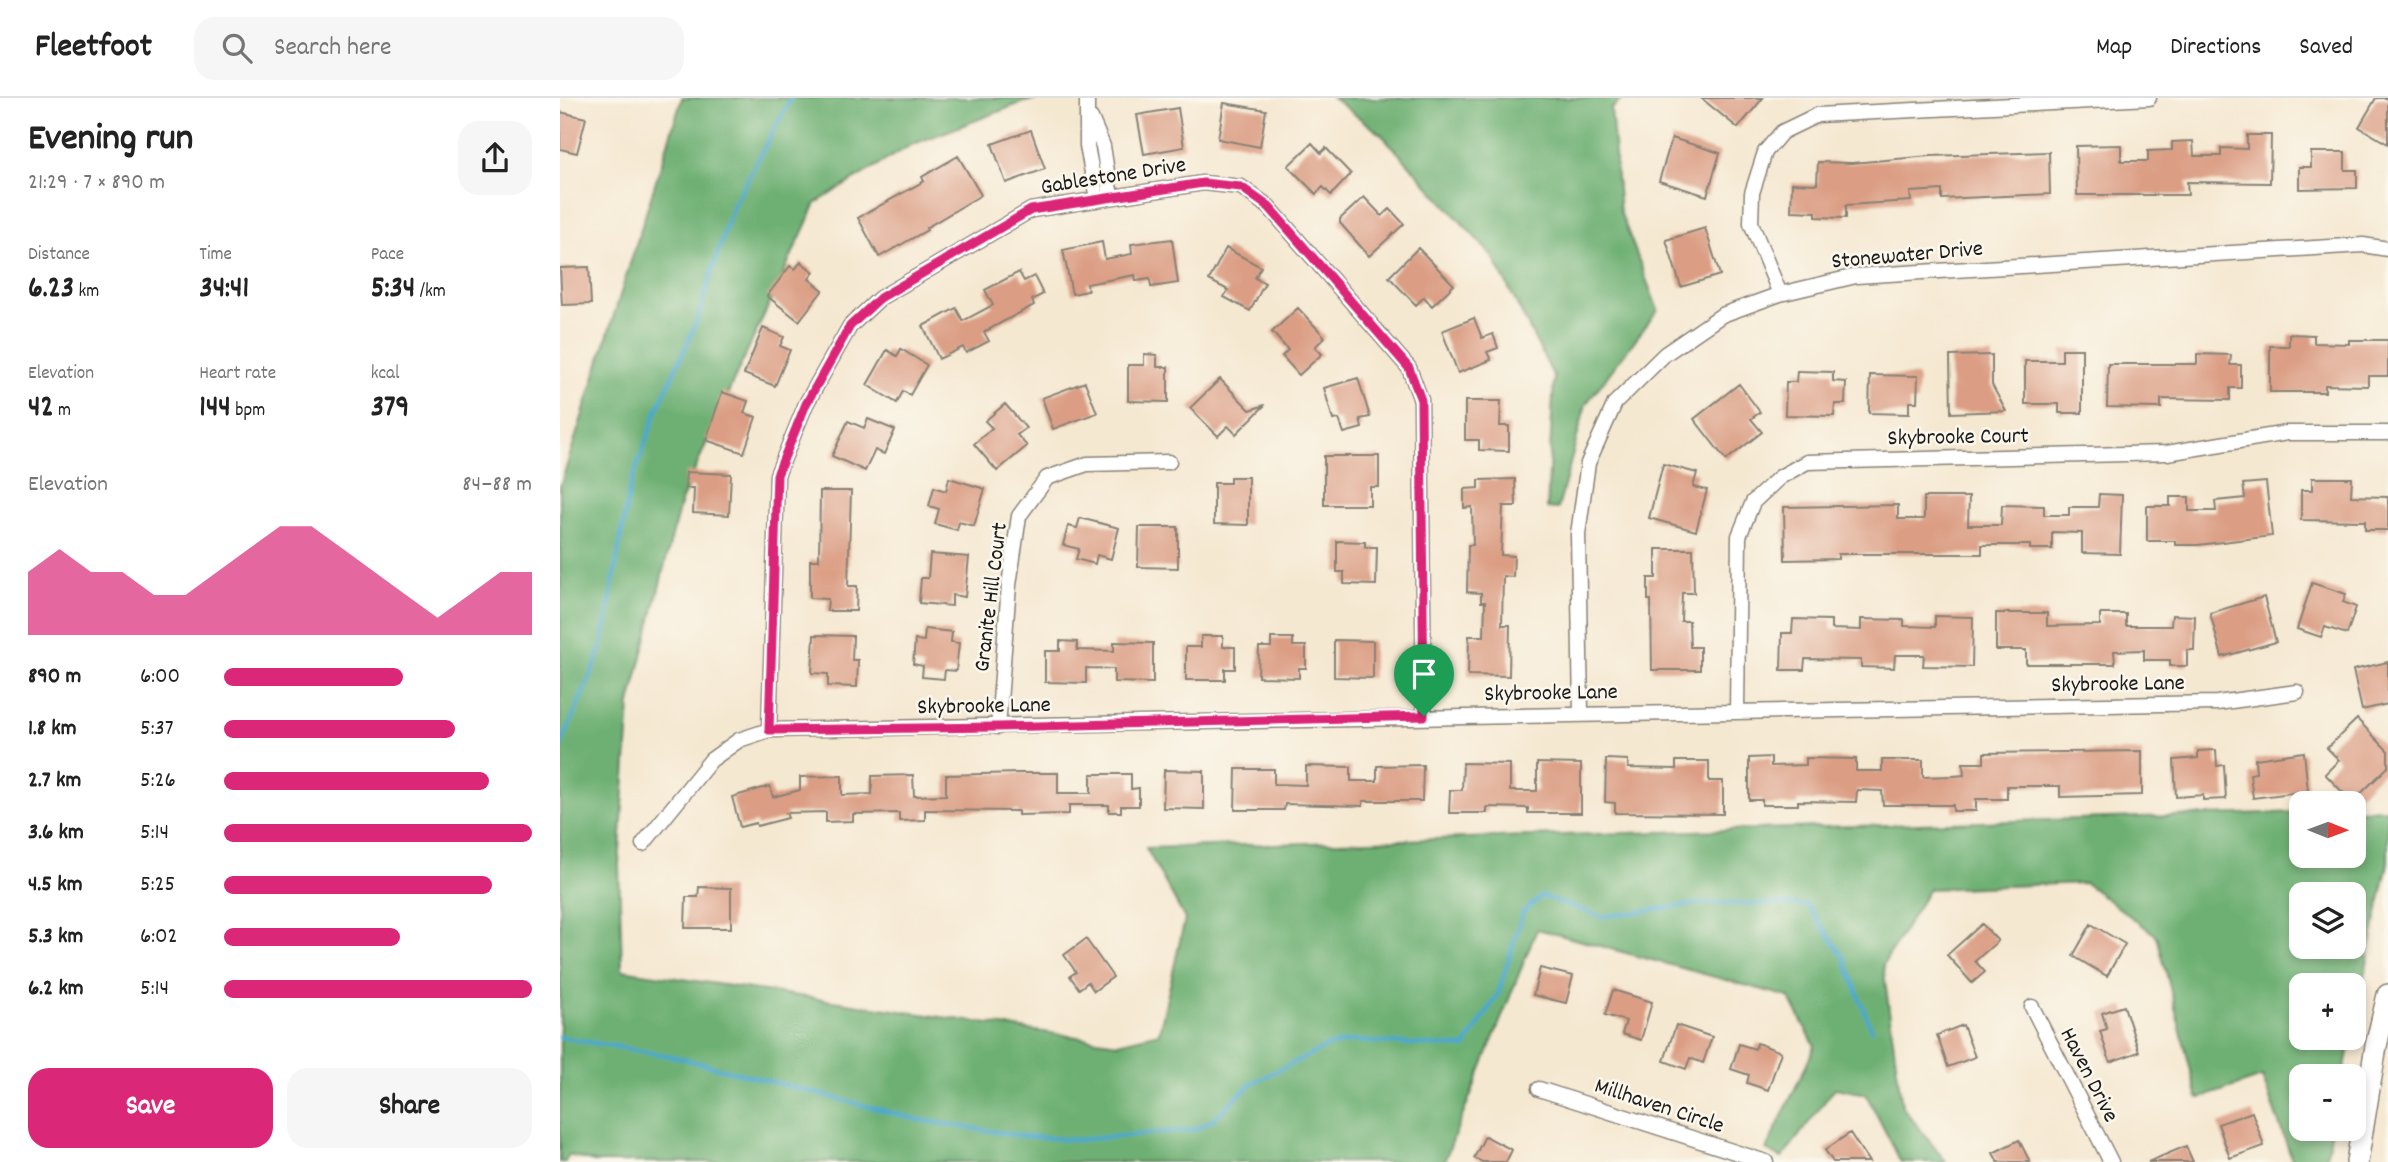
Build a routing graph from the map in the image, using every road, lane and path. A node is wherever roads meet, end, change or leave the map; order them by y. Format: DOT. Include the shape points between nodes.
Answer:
graph roads {
  1 [pos="1087,98"];
  2 [pos="2149,98"];
  3 [pos="1104,198"];
  4 [pos="2388,249"];
  5 [pos="1780,294"];
  6 [pos="2388,433"];
  7 [pos="1169,462"];
  8 [pos="2297,692"];
  9 [pos="1737,711"];
  10 [pos="1581,713"];
  11 [pos="1424,716"];
  12 [pos="998,727"];
  13 [pos="769,730"];
  14 [pos="643,844"];
  15 [pos="2388,995"];
  16 [pos="2032,1007"];
  17 [pos="1539,1089"];
  18 [pos="1766,1162"];
  19 [pos="2111,1162"];
  20 [pos="2357,1162"];
  1 -- 3 [label="street" via="1087,146"];
  2 -- 5 [label="street" via="1817,115 1782,132 1765,152 1752,193 1751,223"];
  3 -- 11 [label="street, Gablestone Drive" via="1203,183 1241,187 1269,207 1409,368 1421,400"];
  3 -- 13 [label="street, Gablestone Drive" via="1031,210 880,298 850,326 806,404 777,475"];
  4 -- 5 [label="street, Stonewater Drive" via="2362,245 1856,276"];
  5 -- 10 [label="street, Stonewater Drive" via="1722,315 1665,354 1615,403 1588,463 1578,534"];
  6 -- 9 [label="street, Skybrooke Court" via="2287,433 2167,453 1807,462 1780,477 1753,502 1739,536"];
  7 -- 12 [label="street, Granite Hill Court" via="1087,464 1047,478 1019,516"];
  8 -- 9 [label="street, Skybrooke Lane" via="2217,704"];
  9 -- 10 [label="street, Skybrooke Lane"];
  10 -- 11 [label="street, Skybrooke Lane"];
  11 -- 12 [label="street, Skybrooke Lane"];
  12 -- 13 [label="street, Skybrooke Lane"];
  13 -- 14 [label="street, Skybrooke Lane" via="739,740 711,760"];
  15 -- 20 [label="main road"];
  16 -- 19 [label="street, Haven Drive"];
  17 -- 18 [label="street, Millhaven Circle"];
}
